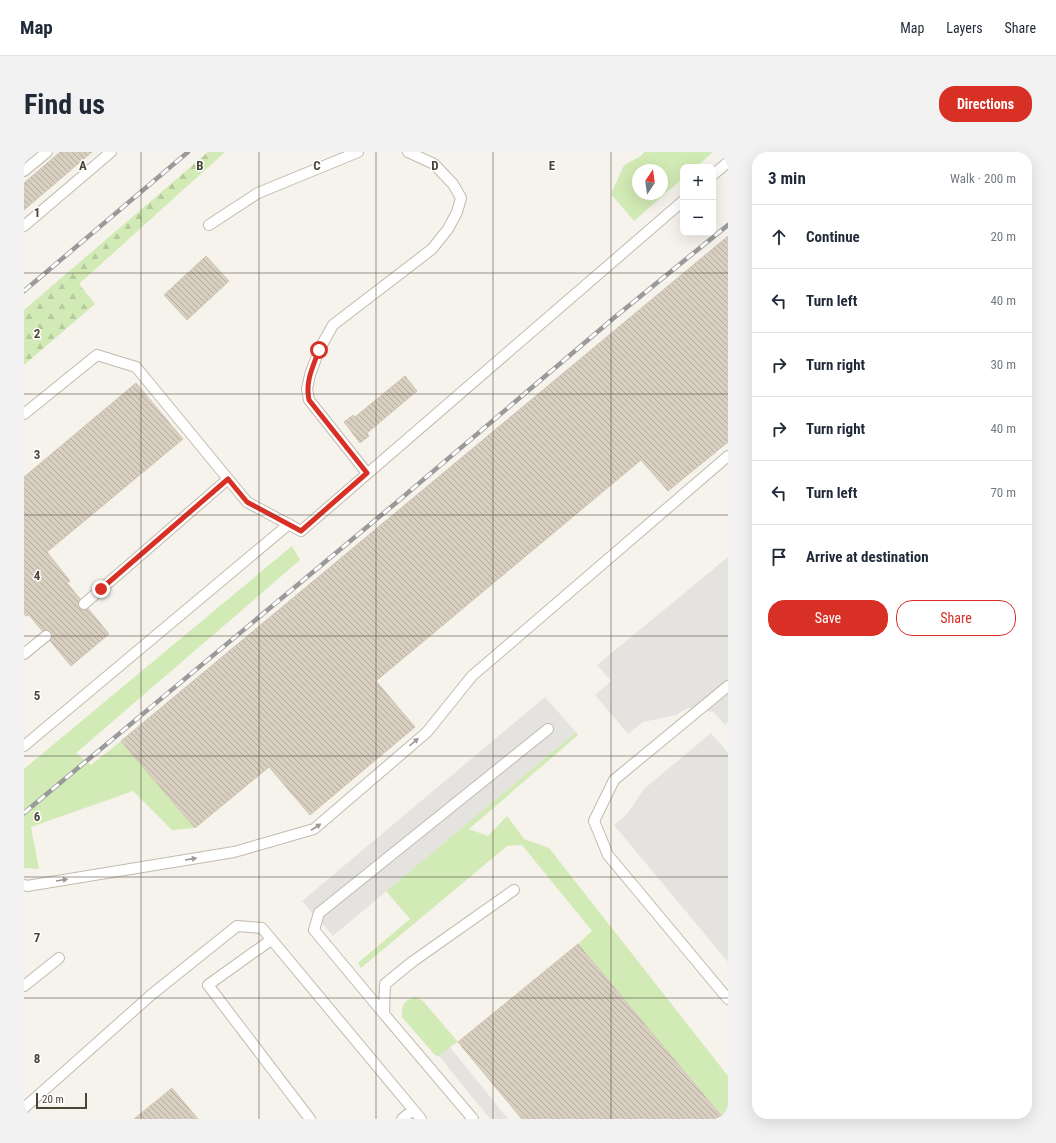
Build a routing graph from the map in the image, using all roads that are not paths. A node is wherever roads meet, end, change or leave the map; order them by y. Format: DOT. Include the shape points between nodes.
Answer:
graph roads {
  1 [pos="47,152"];
  2 [pos="111,152"];
  3 [pos="358,152"];
  4 [pos="408,152"];
  5 [pos="728,162"];
  6 [pos="24,171"];
  7 [pos="716,172"];
  8 [pos="680,204"];
  9 [pos="208,225"];
  10 [pos="24,226"];
  11 [pos="24,414"];
  12 [pos="728,456"];
  13 [pos="367,473"];
  14 [pos="228,479"];
  15 [pos="289,524"];
  16 [pos="84,604"];
  17 [pos="46,636"];
  18 [pos="24,654"];
  19 [pos="728,686"];
  20 [pos="548,729"];
  21 [pos="24,746"];
  22 [pos="24,885"];
  23 [pos="514,890"];
  24 [pos="271,940"];
  25 [pos="59,958"];
  26 [pos="24,986"];
  27 [pos="728,999"];
  28 [pos="384,1014"];
  29 [pos="24,1108"];
  30 [pos="413,1110"];
  31 [pos="310,1119"];
  32 [pos="402,1119"];
  33 [pos="421,1119"];
  34 [pos="473,1119"];
  1 -- 6 [label="lane"];
  2 -- 10 [label="lane"];
  3 -- 9 [label="lane" via="258,193"];
  4 -- 13 [label="lane" via="434,164 453,184 461,198 457,212 448,229 432,249 333,325 319,350 307,389 309,400"];
  5 -- 7 [label="lane"];
  8 -- 13 [label="lane"];
  11 -- 14 [label="lane" via="97,355 136,367"];
  22 -- 12 [label="lane, one-way" via="234,852 314,829 427,732 472,676"];
  13 -- 15 [label="lane" via="301,531"];
  14 -- 15 [label="lane" via="247,502"];
  14 -- 16 [label="lane"];
  15 -- 21 [label="lane"];
  17 -- 18 [label="lane"];
  19 -- 27 [label="lane" via="614,780 594,821 608,856"];
  20 -- 28 [label="lane" via="319,913 314,930"];
  23 -- 28 [label="lane" via="385,984"];
  24 -- 29 [label="lane" via="262,928 237,926 151,995"];
  24 -- 30 [label="lane"];
  24 -- 31 [label="lane" via="208,985"];
  25 -- 26 [label="lane"];
  28 -- 34 [label="lane"];
  30 -- 32 [label="lane"];
  30 -- 33 [label="lane"];
}
